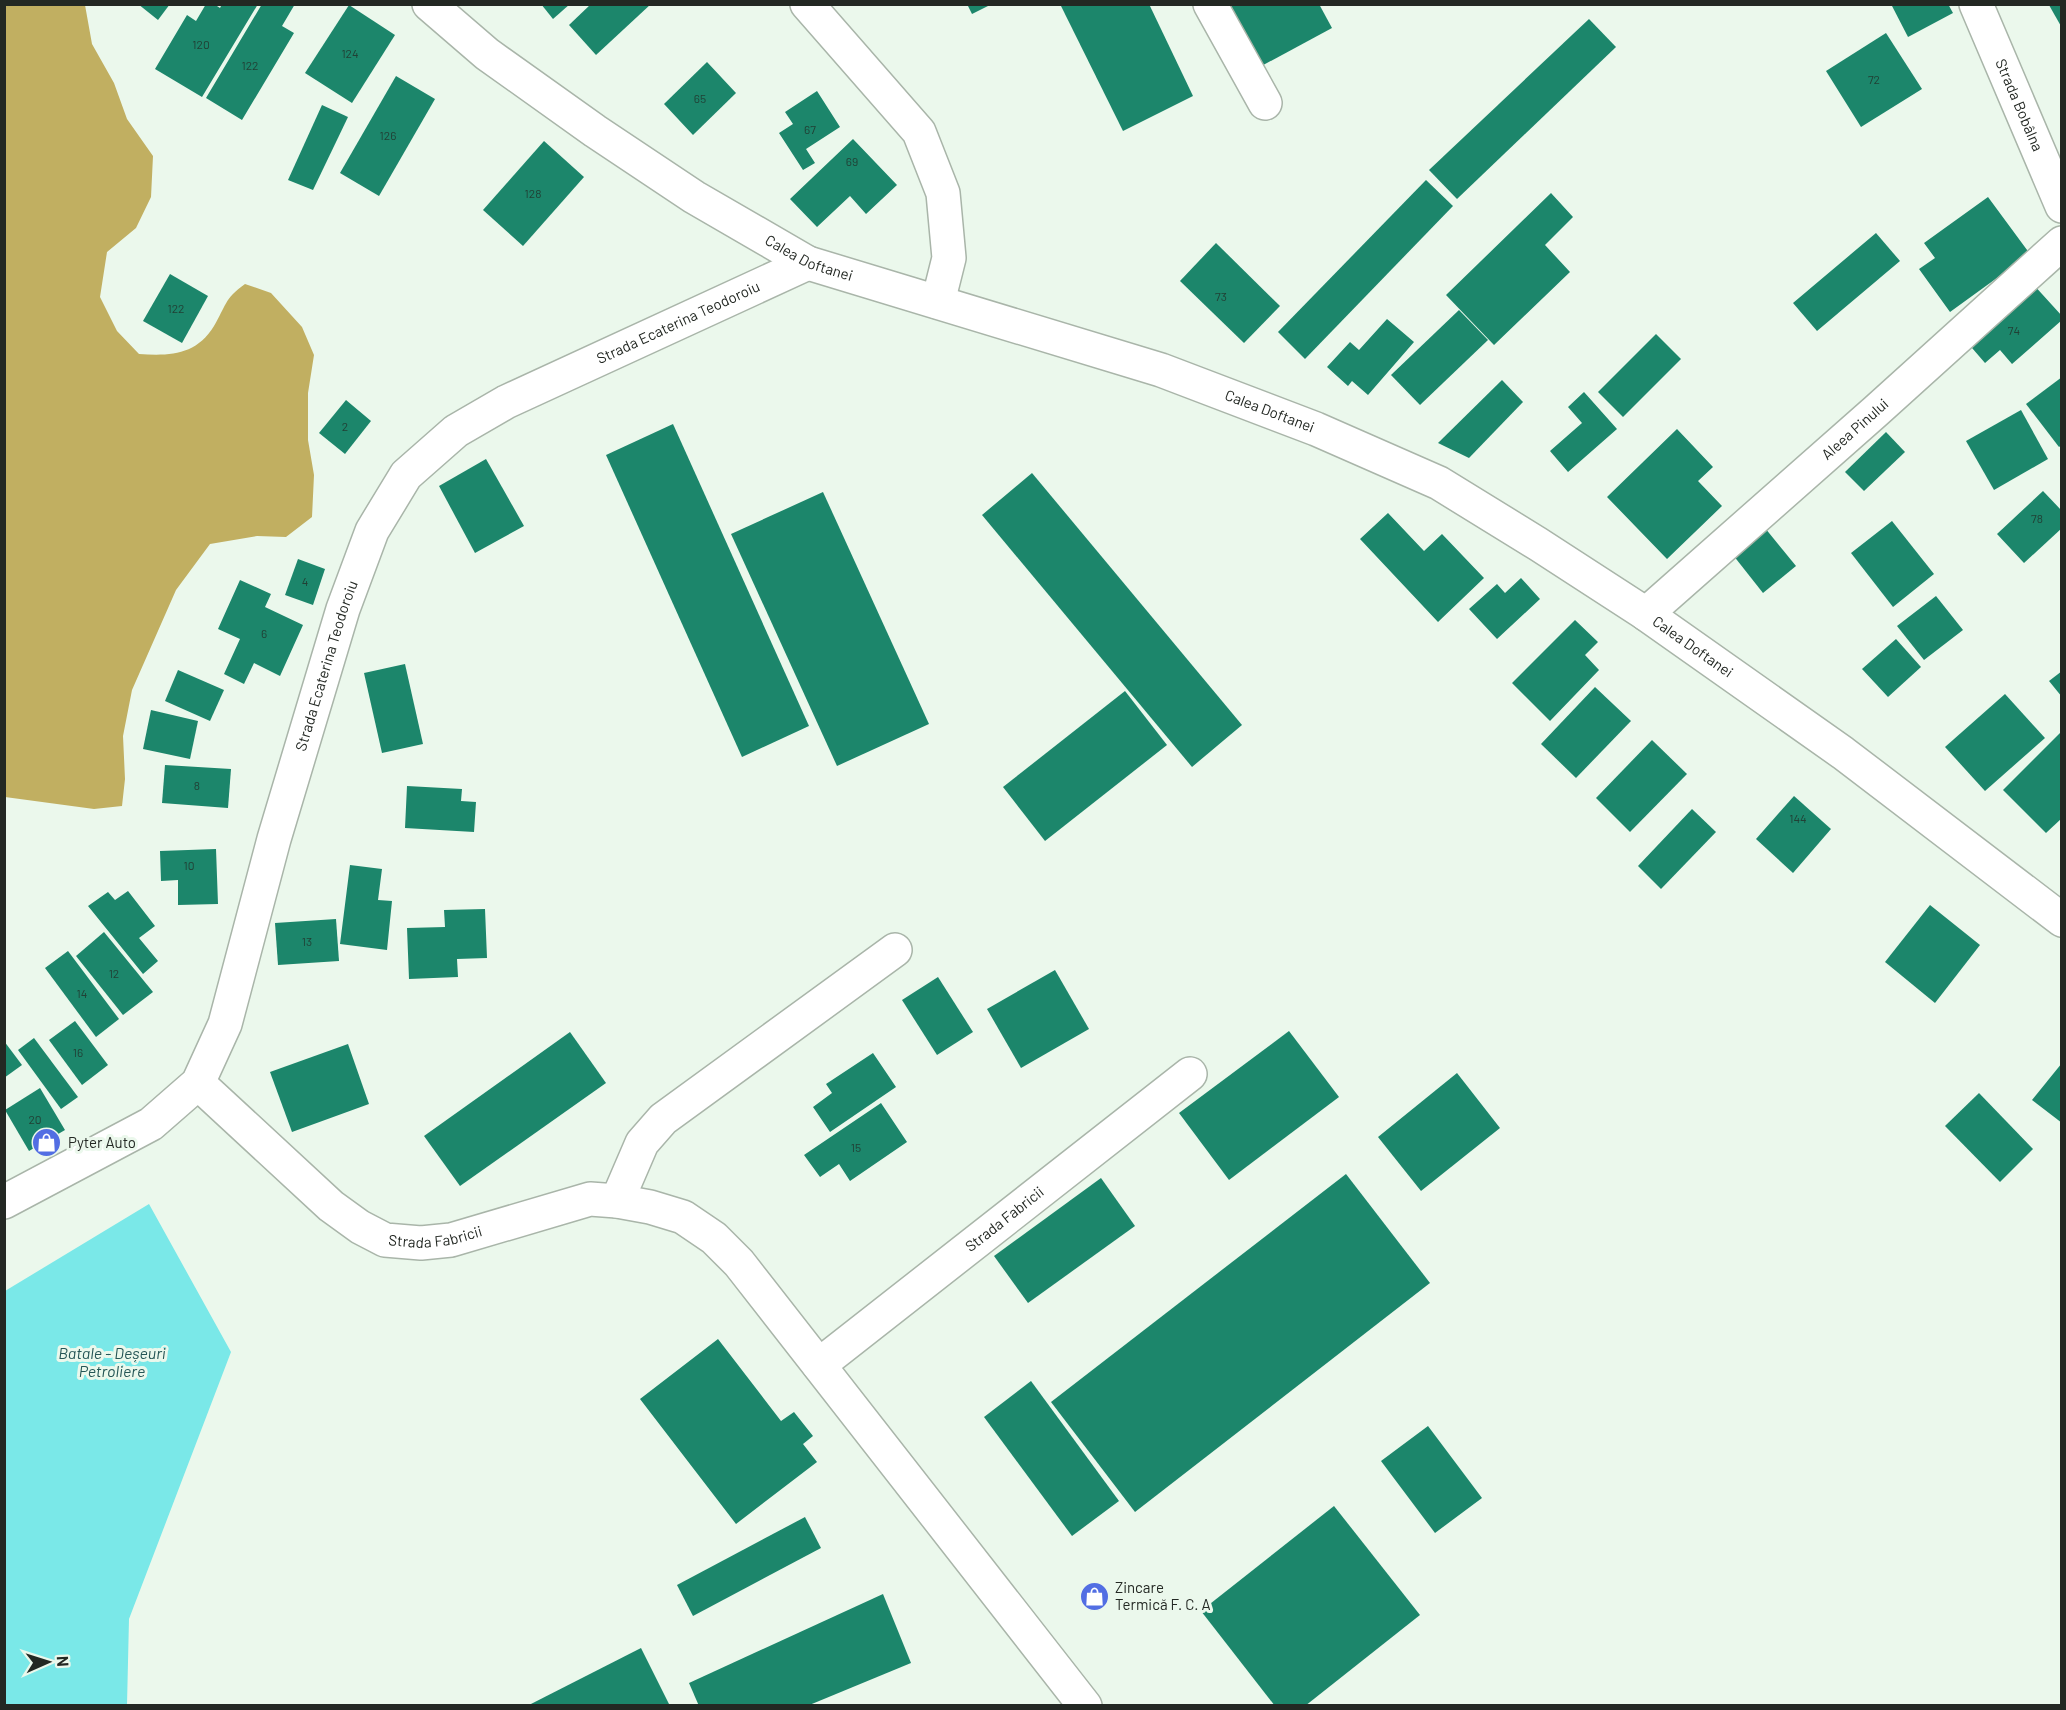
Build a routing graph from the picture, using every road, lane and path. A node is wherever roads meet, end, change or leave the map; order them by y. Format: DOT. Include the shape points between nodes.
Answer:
graph roads {
  1 [pos="429,4"];
  2 [pos="807,4"];
  3 [pos="1210,4"];
  4 [pos="1976,4"];
  5 [pos="1264,103"];
  6 [pos="2061,206"];
  7 [pos="2061,243"];
  8 [pos="808,263"];
  9 [pos="938,302"];
  10 [pos="1646,614"];
  11 [pos="2061,920"];
  12 [pos="895,950"];
  13 [pos="1190,1074"];
  14 [pos="198,1083"];
  15 [pos="617,1200"];
  16 [pos="4,1203"];
  17 [pos="819,1365"];
  18 [pos="1085,1706"];
  1 -- 8 [label="main road, Calea Doftanei" via="487,54 595,131 694,197"];
  2 -- 9 [label="main road" via="919,132 943,193 949,258"];
  3 -- 5 [label="main road"];
  4 -- 6 [label="main road, Strada Bobâlna"];
  7 -- 10 [label="main road, Aleea Pinului"];
  8 -- 9 [label="main road, Calea Doftanei"];
  8 -- 14 [label="main road, Strada Ecaterina Teodoroiu" via="506,402 456,431 406,475 372,531 343,609 274,839 225,1024"];
  9 -- 10 [label="main road, Calea Doftanei" via="1161,370 1316,429 1438,483"];
  10 -- 11 [label="main road, Calea Doftanei" via="1843,753"];
  12 -- 15 [label="main road" via="663,1119 642,1143"];
  13 -- 17 [label="main road, Strada Fabricii"];
  14 -- 15 [label="main road, Strada Fabricii" via="331,1206 385,1240 451,1240 590,1199"];
  14 -- 16 [label="main road, Strada Ecaterina Teodoroiu" via="151,1124"];
  15 -- 17 [label="main road, Strada Fabricii" via="683,1217 714,1238 739,1263"];
  17 -- 18 [label="main road, Strada Fabricii"];
}
